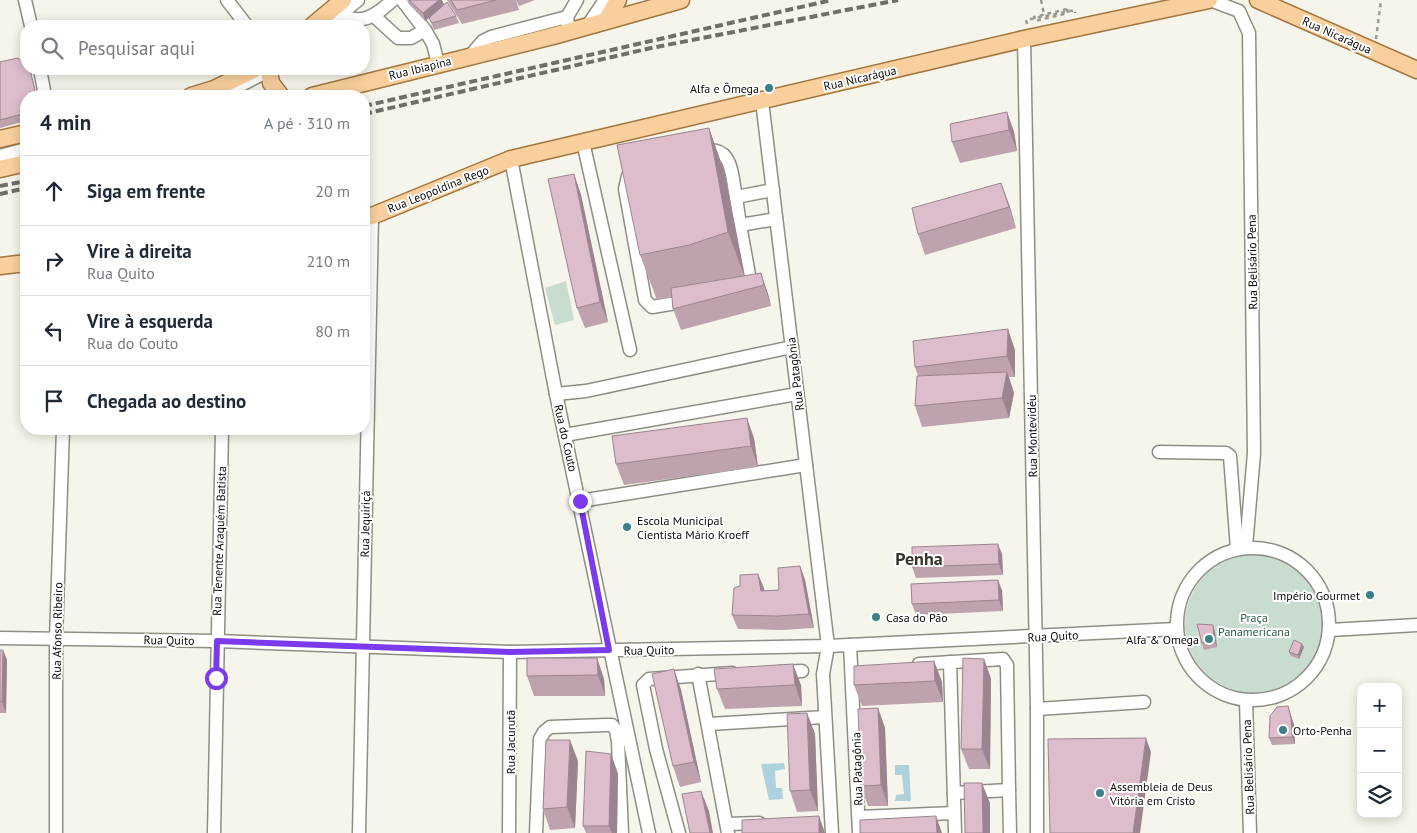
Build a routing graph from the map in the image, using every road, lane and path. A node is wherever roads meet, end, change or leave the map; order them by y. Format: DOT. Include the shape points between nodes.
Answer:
graph roads {
  1 [pos="25,0"];
  2 [pos="227,0"];
  3 [pos="358,0"];
  4 [pos="393,0"];
  5 [pos="402,0"];
  6 [pos="578,0"];
  7 [pos="605,0"];
  8 [pos="618,0"];
  9 [pos="681,0"];
  10 [pos="1041,0"];
  11 [pos="1209,0"];
  12 [pos="1258,0"];
  13 [pos="1381,0"];
  14 [pos="334,13"];
  15 [pos="1076,13"];
  16 [pos="1044,14"];
  17 [pos="374,16"];
  18 [pos="1051,16"];
  19 [pos="607,19"];
  20 [pos="30,20"];
  21 [pos="242,20"];
  22 [pos="322,20"];
  23 [pos="568,24"];
  24 [pos="588,25"];
  25 [pos="424,30"];
  26 [pos="1025,31"];
  27 [pos="1376,40"];
  28 [pos="438,63"];
  29 [pos="1417,70"];
  30 [pos="41,75"];
  31 [pos="250,75"];
  32 [pos="256,75"];
  33 [pos="268,75"];
  34 [pos="44,90"];
  35 [pos="211,90"];
  36 [pos="230,90"];
  37 [pos="276,90"];
  38 [pos="335,90"];
  39 [pos="762,101"];
  40 [pos="20,134"];
  41 [pos="0,139"];
  42 [pos="583,142"];
  43 [pos="0,154"];
  44 [pos="20,154"];
  45 [pos="20,156"];
  46 [pos="687,156"];
  47 [pos="511,159"];
  48 [pos="652,166"];
  49 [pos="0,169"];
  50 [pos="772,190"];
  51 [pos="736,197"];
  52 [pos="370,216"];
  53 [pos="776,219"];
  54 [pos="740,225"];
  55 [pos="20,264"];
  56 [pos="0,266"];
  57 [pos="728,291"];
  58 [pos="701,297"];
  59 [pos="792,347"];
  60 [pos="630,350"];
  61 [pos="556,394"];
  62 [pos="797,394"];
  63 [pos="63,435"];
  64 [pos="222,435"];
  65 [pos="365,435"];
  66 [pos="565,435"];
  67 [pos="1159,452"];
  68 [pos="806,465"];
  69 [pos="580,501"];
  70 [pos="1242,548"];
  71 [pos="1417,624"];
  72 [pos="1177,629"];
  73 [pos="1330,630"];
  74 [pos="1036,637"];
  75 [pos="0,638"];
  76 [pos="56,639"];
  77 [pos="217,641"];
  78 [pos="850,645"];
  79 [pos="363,646"];
  80 [pos="828,646"];
  81 [pos="609,650"];
  82 [pos="510,652"];
  83 [pos="950,662"];
  84 [pos="911,664"];
  85 [pos="802,671"];
  86 [pos="764,672"];
  87 [pos="745,673"];
  88 [pos="698,674"];
  89 [pos="1246,701"];
  90 [pos="1144,702"];
  91 [pos="1037,709"];
  92 [pos="825,717"];
  93 [pos="709,724"];
  94 [pos="1009,790"];
  95 [pos="954,793"];
  96 [pos="954,813"];
  97 [pos="858,817"];
  98 [pos="775,822"];
  99 [pos="727,828"];
  100 [pos="56,833"];
  101 [pos="214,833"];
  102 [pos="359,833"];
  103 [pos="509,833"];
  104 [pos="536,833"];
  105 [pos="622,833"];
  106 [pos="649,833"];
  107 [pos="679,833"];
  108 [pos="832,833"];
  109 [pos="859,833"];
  110 [pos="955,833"];
  111 [pos="1010,833"];
  112 [pos="1037,833"];
  113 [pos="1250,833"];
  1 -- 20 [label="street"];
  2 -- 21 [label="street"];
  3 -- 14 [label="street"];
  4 -- 17 [label="street"];
  5 -- 25 [label="street"];
  6 -- 23 [label="street"];
  7 -- 24 [label="street"];
  8 -- 19 [label="main road"];
  9 -- 19 [label="main road, Rua Ibiapina"];
  10 -- 16 [label="path"];
  11 -- 26 [label="main road, Rua Nicarágua"];
  11 -- 70 [label="street, Rua Belisário Pena" via="1239,11 1249,33 1254,453"];
  12 -- 29 [label="main road, Rua Nicarágua"];
  13 -- 27 [label="path"];
  14 -- 17 [label="street" via="361,20"];
  14 -- 22 [label="main road"];
  15 -- 18 [label="path" via="1075,10"];
  16 -- 18 [label="path, bridge" via="1034,16 1035,20"];
  16 -- 18 [label="path, bridge" via="1067,9 1068,13"];
  17 -- 25 [label="street" via="404,40"];
  18 -- 26 [label="path" via="1026,20"];
  19 -- 24 [label="main road, Rua Ibiapina"];
  23 -- 24 [label="main road, Rua Ibiapina"];
  23 -- 28 [label="main road, Rua Ibiapina" via="471,56"];
  25 -- 28 [label="street" via="433,44"];
  26 -- 39 [label="main road, Rua Nicarágua"];
  26 -- 74 [label="street, Rua Montevidéu"];
  28 -- 38 [label="main road, Rua Ibiapina"];
  30 -- 34 [label="street"];
  31 -- 35 [label="main road"];
  32 -- 36 [label="street"];
  33 -- 37 [label="main road"];
  39 -- 42 [label="main road, Rua Nicarágua"];
  39 -- 50 [label="street, Rua Patagônia"];
  40 -- 41 [label="main road"];
  42 -- 47 [label="main road, Rua Nicarágua"];
  42 -- 60 [label="street"];
  43 -- 44 [label="street"];
  45 -- 49 [label="main road"];
  46 -- 51 [label="street" via="717,150 723,153 728,160"];
  47 -- 52 [label="main road, Rua Leopoldina Rego"];
  47 -- 61 [label="street, Rua do Couto"];
  48 -- 58 [label="street" via="634,170 625,182 645,300 657,308"];
  50 -- 51 [label="street"];
  50 -- 53 [label="street, Rua Patagônia"];
  51 -- 54 [label="street"];
  53 -- 54 [label="street"];
  53 -- 59 [label="street, Rua Patagônia"];
  54 -- 57 [label="street" via="750,280 745,287"];
  55 -- 56 [label="main road"];
  59 -- 61 [label="street" via="586,391"];
  59 -- 62 [label="street, Rua Patagônia"];
  61 -- 66 [label="street, Rua do Couto"];
  62 -- 66 [label="street"];
  62 -- 68 [label="street, Rua Patagônia"];
  63 -- 76 [label="street, Rua Afonso Ribeiro"];
  64 -- 77 [label="street, Rua Tenente Araquém Batista"];
  65 -- 79 [label="street, Rua Jequiriçá"];
  66 -- 69 [label="street, Rua do Couto"];
  67 -- 70 [label="street" via="1226,453 1230,456"];
  68 -- 69 [label="street"];
  68 -- 80 [label="street, Rua Patagônia"];
  69 -- 81 [label="street, Rua do Couto"];
  70 -- 72 [label="street" via="1214,559 1190,583 1181,602"];
  70 -- 73 [label="street" via="1274,550 1309,574 1327,603"];
  71 -- 73 [label="street"];
  72 -- 74 [label="street, Rua Quito"];
  72 -- 89 [label="street" via="1183,655 1197,677 1217,694"];
  73 -- 89 [label="street" via="1317,667 1302,683 1273,699"];
  74 -- 78 [label="street, Rua Quito"];
  74 -- 91 [label="street, Rua Montevidéu"];
  75 -- 76 [label="street, Rua Quito"];
  76 -- 77 [label="street, Rua Quito"];
  76 -- 100 [label="street, Rua Afonso Ribeiro"];
  77 -- 79 [label="street, Rua Quito"];
  77 -- 101 [label="street, Rua Tenente Araquém Batista"];
  78 -- 80 [label="street, Rua Quito"];
  78 -- 97 [label="street, Rua Patagônia"];
  79 -- 82 [label="street, Rua Quito"];
  79 -- 102 [label="street, Rua Jequiriçá"];
  80 -- 81 [label="street, Rua Quito"];
  80 -- 92 [label="street, Rua Patagônia" via="823,674"];
  81 -- 82 [label="street, Rua Quito"];
  81 -- 106 [label="street, Rua do Couto"];
  82 -- 103 [label="street, Rua Jacurutã"];
  83 -- 84 [label="street"];
  83 -- 94 [label="street" via="1006,661"];
  83 -- 95 [label="street"];
  85 -- 86 [label="street"];
  87 -- 88 [label="street"];
  88 -- 93 [label="street"];
  88 -- 107 [label="street" via="649,679 643,685"];
  89 -- 113 [label="street, Rua Belisário Pena"];
  90 -- 91 [label="street"];
  91 -- 112 [label="street, Rua Montevidéu"];
  92 -- 93 [label="street"];
  92 -- 108 [label="street, Rua Patagônia" via="827,819"];
  93 -- 99 [label="street"];
  94 -- 95 [label="street"];
  94 -- 111 [label="street"];
  95 -- 96 [label="street"];
  96 -- 97 [label="street"];
  96 -- 110 [label="street"];
  97 -- 109 [label="street, Rua Patagônia"];
  98 -- 99 [label="street"];
  104 -- 105 [label="street" via="540,739 544,732 550,728 612,725 618,742"];
}
